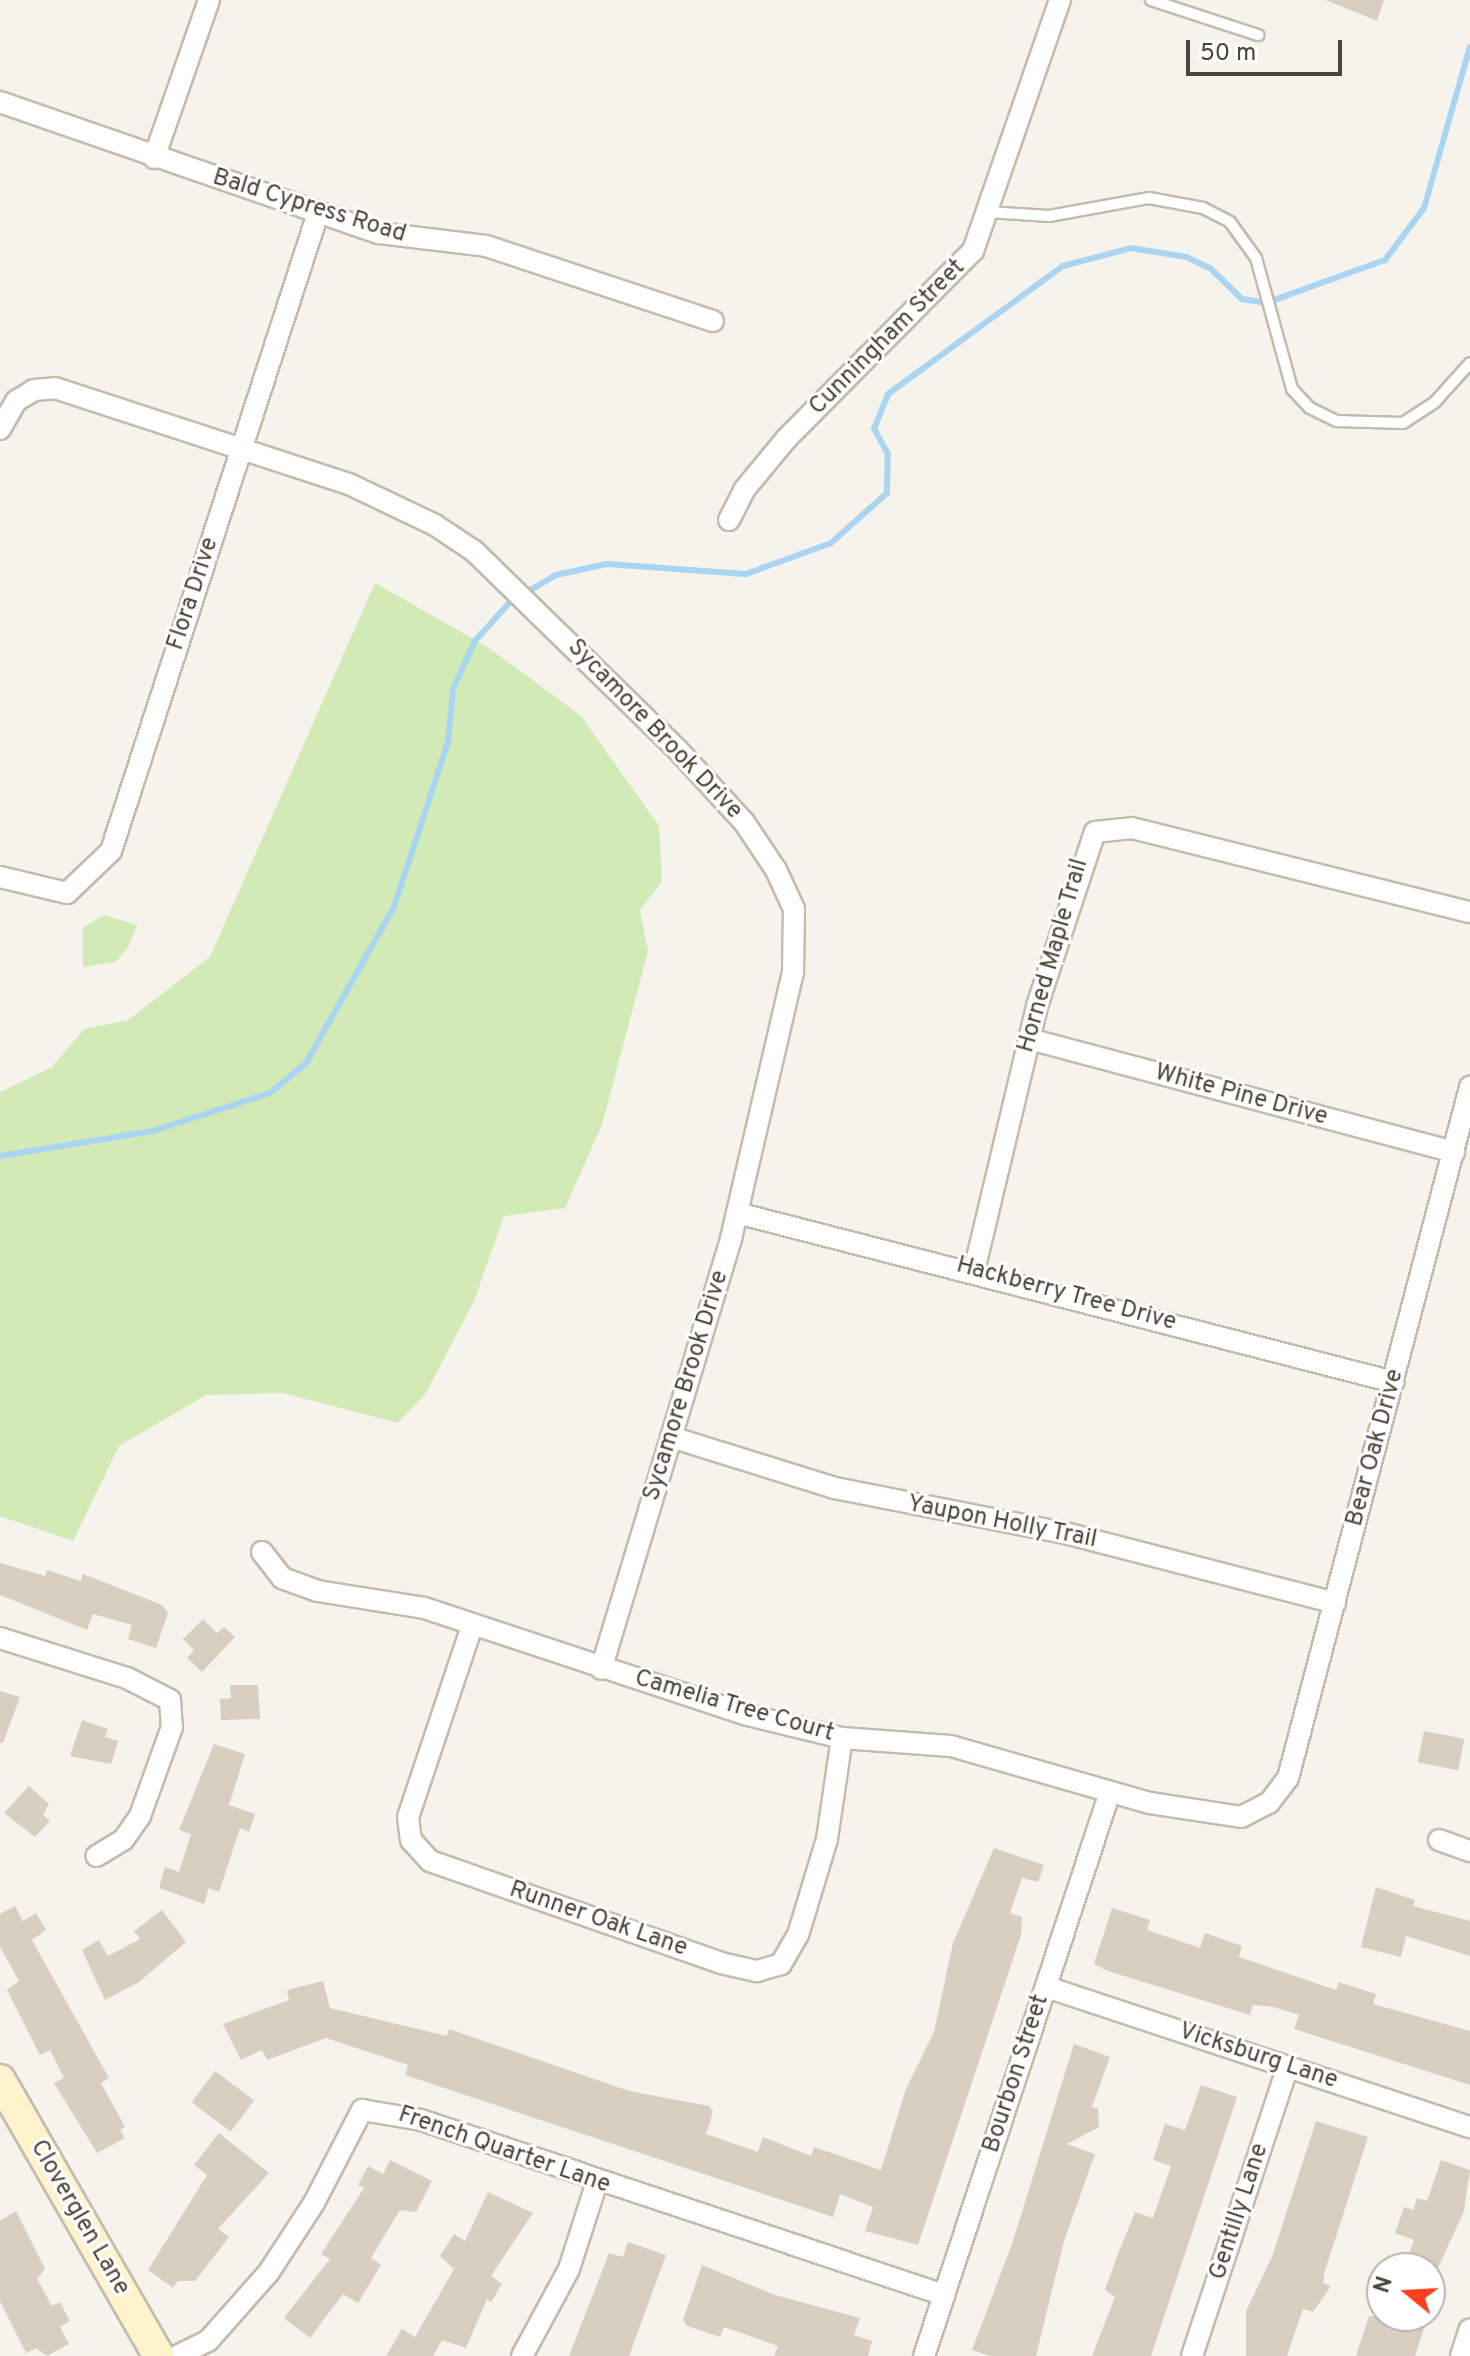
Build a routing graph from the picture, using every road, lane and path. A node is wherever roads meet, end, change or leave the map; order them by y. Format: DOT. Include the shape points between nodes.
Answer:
graph roads {
  1 [pos="209,0"];
  2 [pos="1060,0"];
  3 [pos="1151,0"];
  4 [pos="1258,35"];
  5 [pos="0,102"];
  6 [pos="154,158"];
  7 [pos="988,212"];
  8 [pos="318,213"];
  9 [pos="713,321"];
  10 [pos="1470,363"];
  11 [pos="0,429"];
  12 [pos="240,450"];
  13 [pos="729,520"];
  14 [pos="0,877"];
  15 [pos="1470,912"];
  16 [pos="1029,1039"];
  17 [pos="1470,1087"];
  18 [pos="1454,1152"];
  19 [pos="737,1213"];
  20 [pos="974,1271"];
  21 [pos="1394,1382"];
  22 [pos="671,1437"];
  23 [pos="262,1552"];
  24 [pos="1335,1603"];
  25 [pos="471,1629"];
  26 [pos="0,1638"];
  27 [pos="601,1669"];
  28 [pos="842,1738"];
  29 [pos="1110,1792"];
  30 [pos="1269,1803"];
  31 [pos="1439,1840"];
  32 [pos="1470,1851"];
  33 [pos="96,1856"];
  34 [pos="1046,1987"];
  35 [pos="1287,2068"];
  36 [pos="0,2080"];
  37 [pos="1470,2127"];
  38 [pos="597,2182"];
  39 [pos="944,2295"];
  40 [pos="1470,2329"];
  41 [pos="159,2356"];
  42 [pos="177,2356"];
  43 [pos="522,2356"];
  44 [pos="924,2356"];
  45 [pos="1192,2356"];
  46 [pos="1461,2356"];
  1 -- 6 [label="street"];
  2 -- 7 [label="street, Cunningham Street"];
  3 -- 4 [label="lane"];
  5 -- 6 [label="street, Bald Cypress Road"];
  6 -- 8 [label="street, Bald Cypress Road"];
  7 -- 10 [label="lane" via="1049,216 1149,198 1203,208 1230,222 1256,258 1292,389 1310,408 1337,421 1403,423 1435,402"];
  7 -- 13 [label="street, Cunningham Street" via="957,273 787,438 744,490"];
  8 -- 9 [label="street, Bald Cypress Road" via="408,240 486,246"];
  8 -- 12 [label="street, Flora Drive"];
  11 -- 12 [label="street, Sycamore Brook Drive" via="16,401 34,390 75,394"];
  12 -- 14 [label="street, Flora Drive" via="111,851 67,893"];
  12 -- 19 [label="street, Sycamore Brook Drive" via="397,504 474,551 677,749 744,822 794,909 793,972"];
  15 -- 16 [label="street, Horned Maple Trail" via="1110,827 1095,832 1087,846"];
  16 -- 18 [label="street, White Pine Drive"];
  16 -- 20 [label="street, Horned Maple Trail"];
  17 -- 18 [label="street, Bear Oak Drive"];
  18 -- 21 [label="street, Bear Oak Drive"];
  19 -- 20 [label="street, Hackberry Tree Drive"];
  19 -- 22 [label="street, Sycamore Brook Drive"];
  20 -- 21 [label="street, Hackberry Tree Drive"];
  21 -- 24 [label="street, Bear Oak Drive"];
  22 -- 24 [label="street, Yaupon Holly Trail" via="835,1488 1065,1533"];
  22 -- 27 [label="street, Sycamore Brook Drive"];
  23 -- 25 [label="street, Camelia Tree Court" via="282,1578 318,1591 424,1608"];
  24 -- 30 [label="street, Bear Oak Drive" via="1288,1778"];
  25 -- 27 [label="street, Camelia Tree Court"];
  25 -- 28 [label="street, Runner Oak Lane" via="408,1817 411,1840 430,1861 721,1963 757,1971 781,1964 798,1935 827,1839"];
  26 -- 33 [label="street" via="127,1678 170,1700 172,1727 140,1816 123,1840"];
  27 -- 28 [label="street, Camelia Tree Court"];
  28 -- 29 [label="street, Camelia Tree Court" via="951,1746"];
  29 -- 30 [label="street, Camelia Tree Court" via="1194,1813 1241,1817"];
  29 -- 34 [label="street, Bourbon Street"];
  31 -- 32 [label="street"];
  34 -- 35 [label="street, Vicksburg Lane"];
  34 -- 39 [label="street, Bourbon Street"];
  35 -- 37 [label="street, Vicksburg Lane"];
  35 -- 45 [label="street, Gentilly Lane"];
  36 -- 41 [label="street, Cloverglen Lane"];
  38 -- 39 [label="street, French Quarter Lane"];
  38 -- 42 [label="street, French Quarter Lane" via="421,2120 362,2110 314,2203 269,2272 208,2341"];
  38 -- 43 [label="street" via="569,2269"];
  39 -- 44 [label="street, Bourbon Street"];
  40 -- 46 [label="street"];
}
